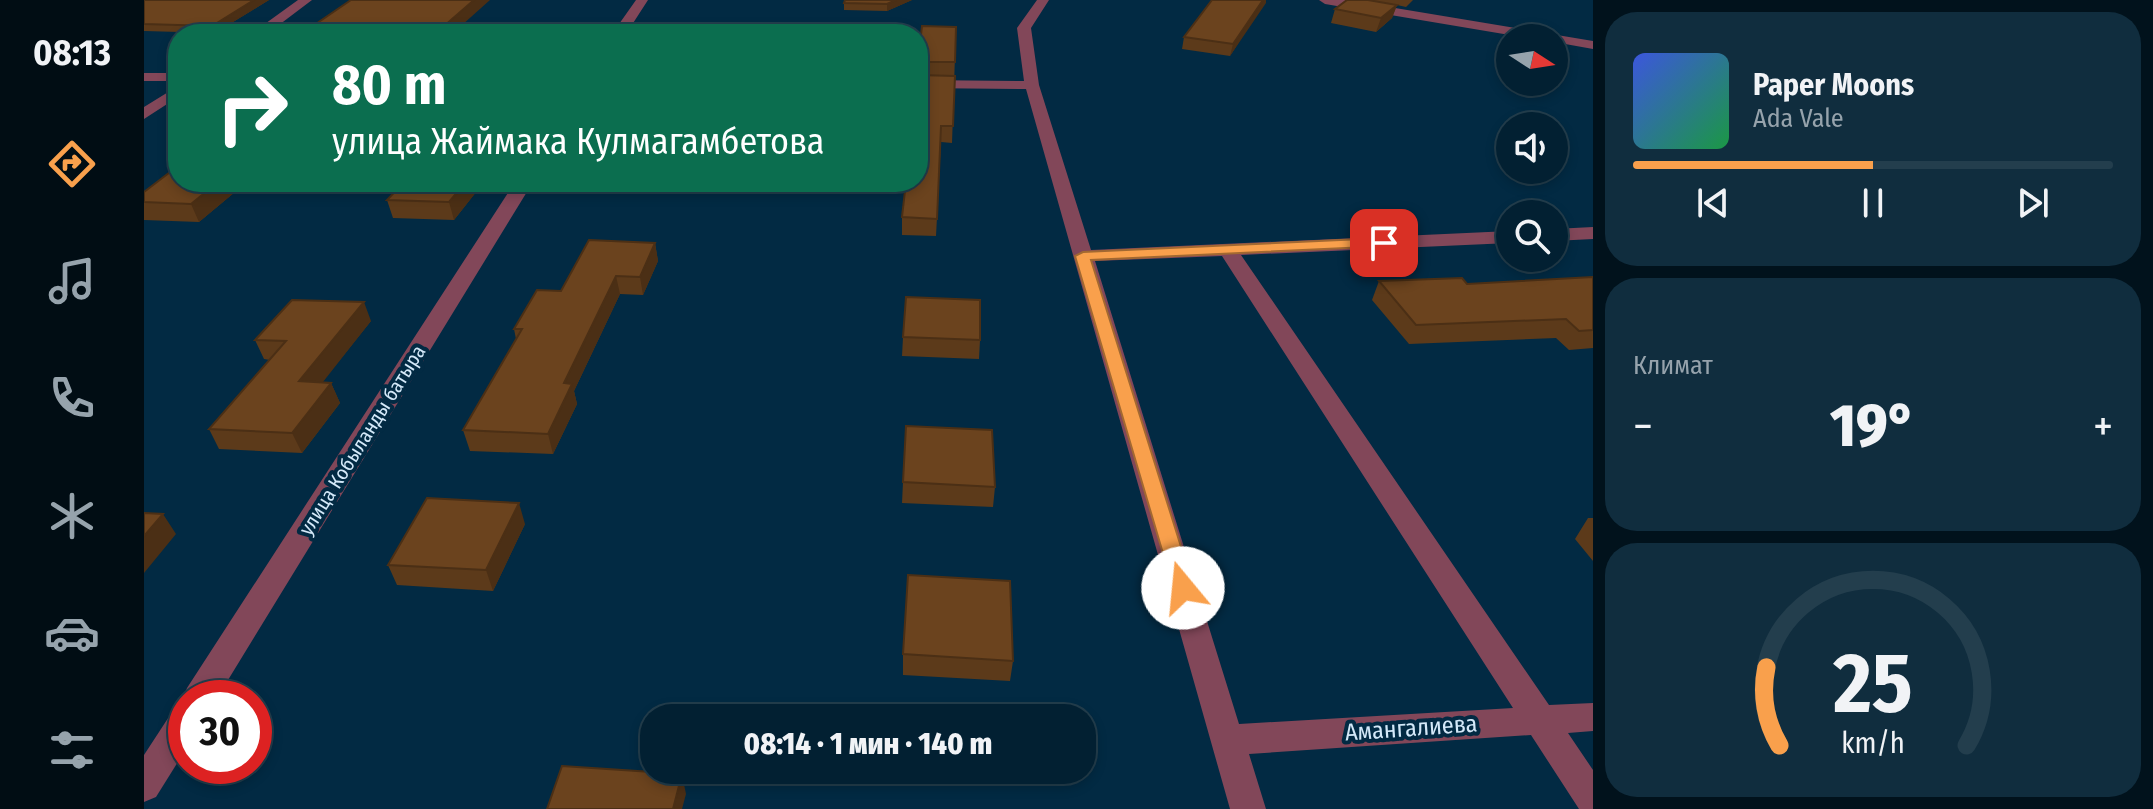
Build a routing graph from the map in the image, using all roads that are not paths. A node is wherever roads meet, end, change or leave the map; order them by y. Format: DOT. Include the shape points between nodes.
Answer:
graph roads {
  1 [pos="306,0"];
  2 [pos="642,0"];
  3 [pos="1043,0"];
  4 [pos="1325,0"];
  5 [pos="272,24"];
  6 [pos="626,24"];
  7 [pos="1496,28"];
  8 [pos="1568,41"];
  9 [pos="1593,45"];
  10 [pos="144,77"];
  11 [pos="168,77"];
  12 [pos="928,84"];
  13 [pos="1032,85"];
  14 [pos="168,97"];
  15 [pos="144,114"];
  16 [pos="518,192"];
  17 [pos="1593,233"];
  18 [pos="1568,234"];
  19 [pos="1496,238"];
  20 [pos="1227,249"];
  21 [pos="1083,256"];
  22 [pos="210,680"];
  23 [pos="1593,717"];
  24 [pos="1538,721"];
  25 [pos="1229,740"];
  26 [pos="168,748"];
  27 [pos="144,786"];
  28 [pos="1593,800"];
  29 [pos="1248,809"];
  1 -- 5 [label="street"];
  2 -- 6 [label="street"];
  3 -- 13 [label="street" via="1024,28"];
  4 -- 7 [label="street"];
  8 -- 9 [label="street"];
  10 -- 11 [label="street"];
  12 -- 13 [label="street"];
  13 -- 21 [label="street"];
  14 -- 15 [label="street"];
  16 -- 22 [label="street, улица Кобыланды батыра"];
  17 -- 18 [label="street"];
  19 -- 20 [label="street"];
  20 -- 21 [label="street"];
  20 -- 24 [label="street"];
  21 -- 25 [label="street"];
  23 -- 24 [label="street, Амангалиева"];
  24 -- 25 [label="street, Амангалиева"];
  24 -- 28 [label="street"];
  25 -- 29 [label="street"];
  26 -- 27 [label="street"];
}
